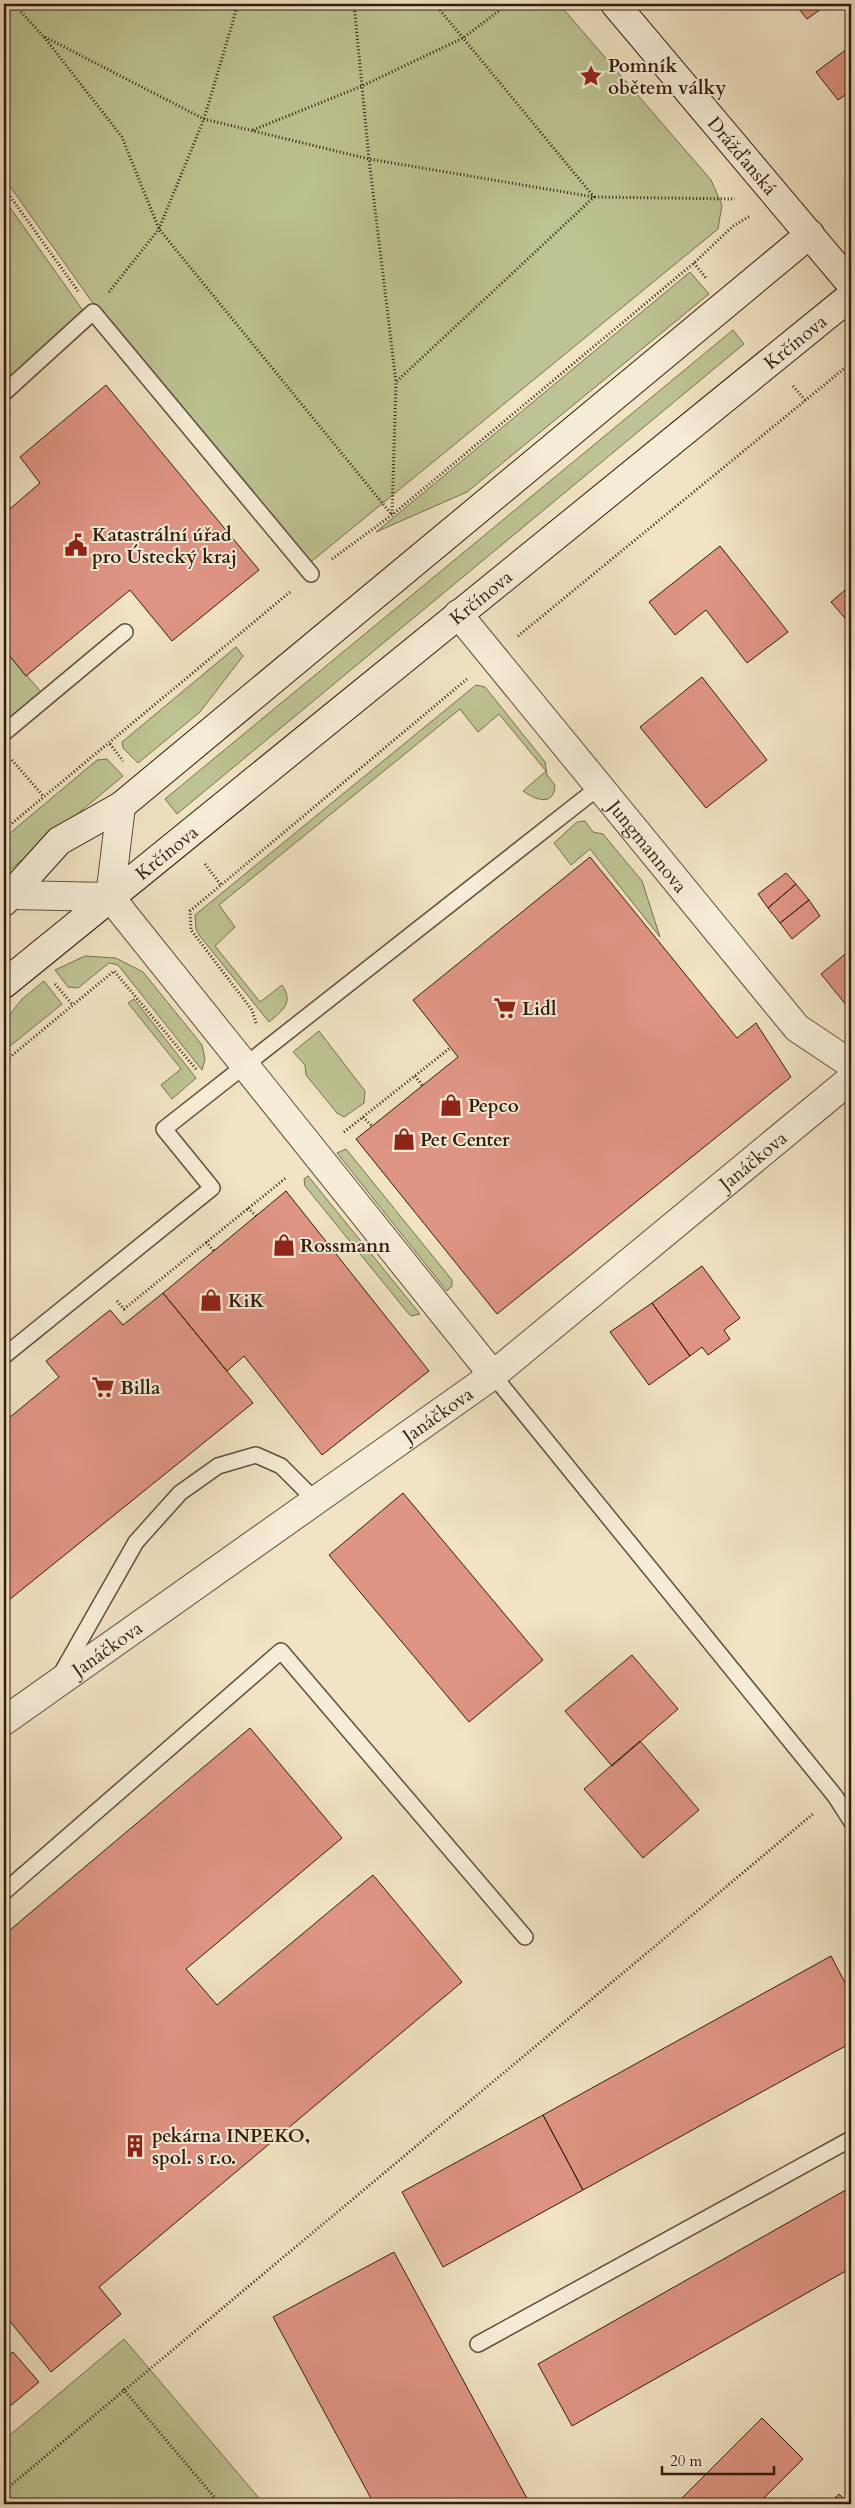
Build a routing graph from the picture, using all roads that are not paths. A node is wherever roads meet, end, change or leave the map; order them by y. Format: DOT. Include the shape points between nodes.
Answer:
graph roads {
  1 [pos="615,4"];
  2 [pos="810,234"];
  3 [pos="851,284"];
  4 [pos="851,296"];
  5 [pos="4,393"];
  6 [pos="311,574"];
  7 [pos="458,614"];
  8 [pos="125,632"];
  9 [pos="4,733"];
  10 [pos="599,787"];
  11 [pos="122,806"];
  12 [pos="110,897"];
  13 [pos="8,899"];
  14 [pos="4,984"];
  15 [pos="851,1064"];
  16 [pos="246,1066"];
  17 [pos="851,1080"];
  18 [pos="4,1356"];
  19 [pos="493,1375"];
  20 [pos="315,1500"];
  21 [pos="55,1684"];
  22 [pos="4,1721"];
  23 [pos="851,1820"];
  24 [pos="4,1892"];
  25 [pos="525,1937"];
  26 [pos="851,2139"];
  27 [pos="478,2344"];
  1 -- 2 [label="street, Drážďanská"];
  2 -- 3 [label="street, Drážďanská"];
  2 -- 11 [label="street"];
  4 -- 7 [label="street, Krčínova"];
  5 -- 6 [label="lane" via="94,312"];
  7 -- 10 [label="street, Jungmannova"];
  7 -- 12 [label="street, Krčínova"];
  8 -- 9 [label="lane"];
  10 -- 15 [label="street, Jungmannova" via="797,1028"];
  10 -- 16 [label="lane"];
  11 -- 12 [label="street, Krčínova"];
  11 -- 13 [label="street" via="59,841"];
  12 -- 13 [label="street"];
  12 -- 14 [label="street, Krčínova"];
  12 -- 16 [label="street"];
  16 -- 18 [label="lane" via="164,1129 212,1188"];
  16 -- 19 [label="street"];
  17 -- 19 [label="street, Janáčkova"];
  19 -- 20 [label="street, Janáčkova"];
  19 -- 23 [label="lane" via="835,1796"];
  20 -- 21 [label="street, Janáčkova"];
  20 -- 21 [label="lane" via="280,1466 256,1455 218,1466 180,1493 136,1542"];
  21 -- 22 [label="street, Janáčkova"];
  24 -- 25 [label="lane" via="281,1651"];
  26 -- 27 [label="lane"];
}
